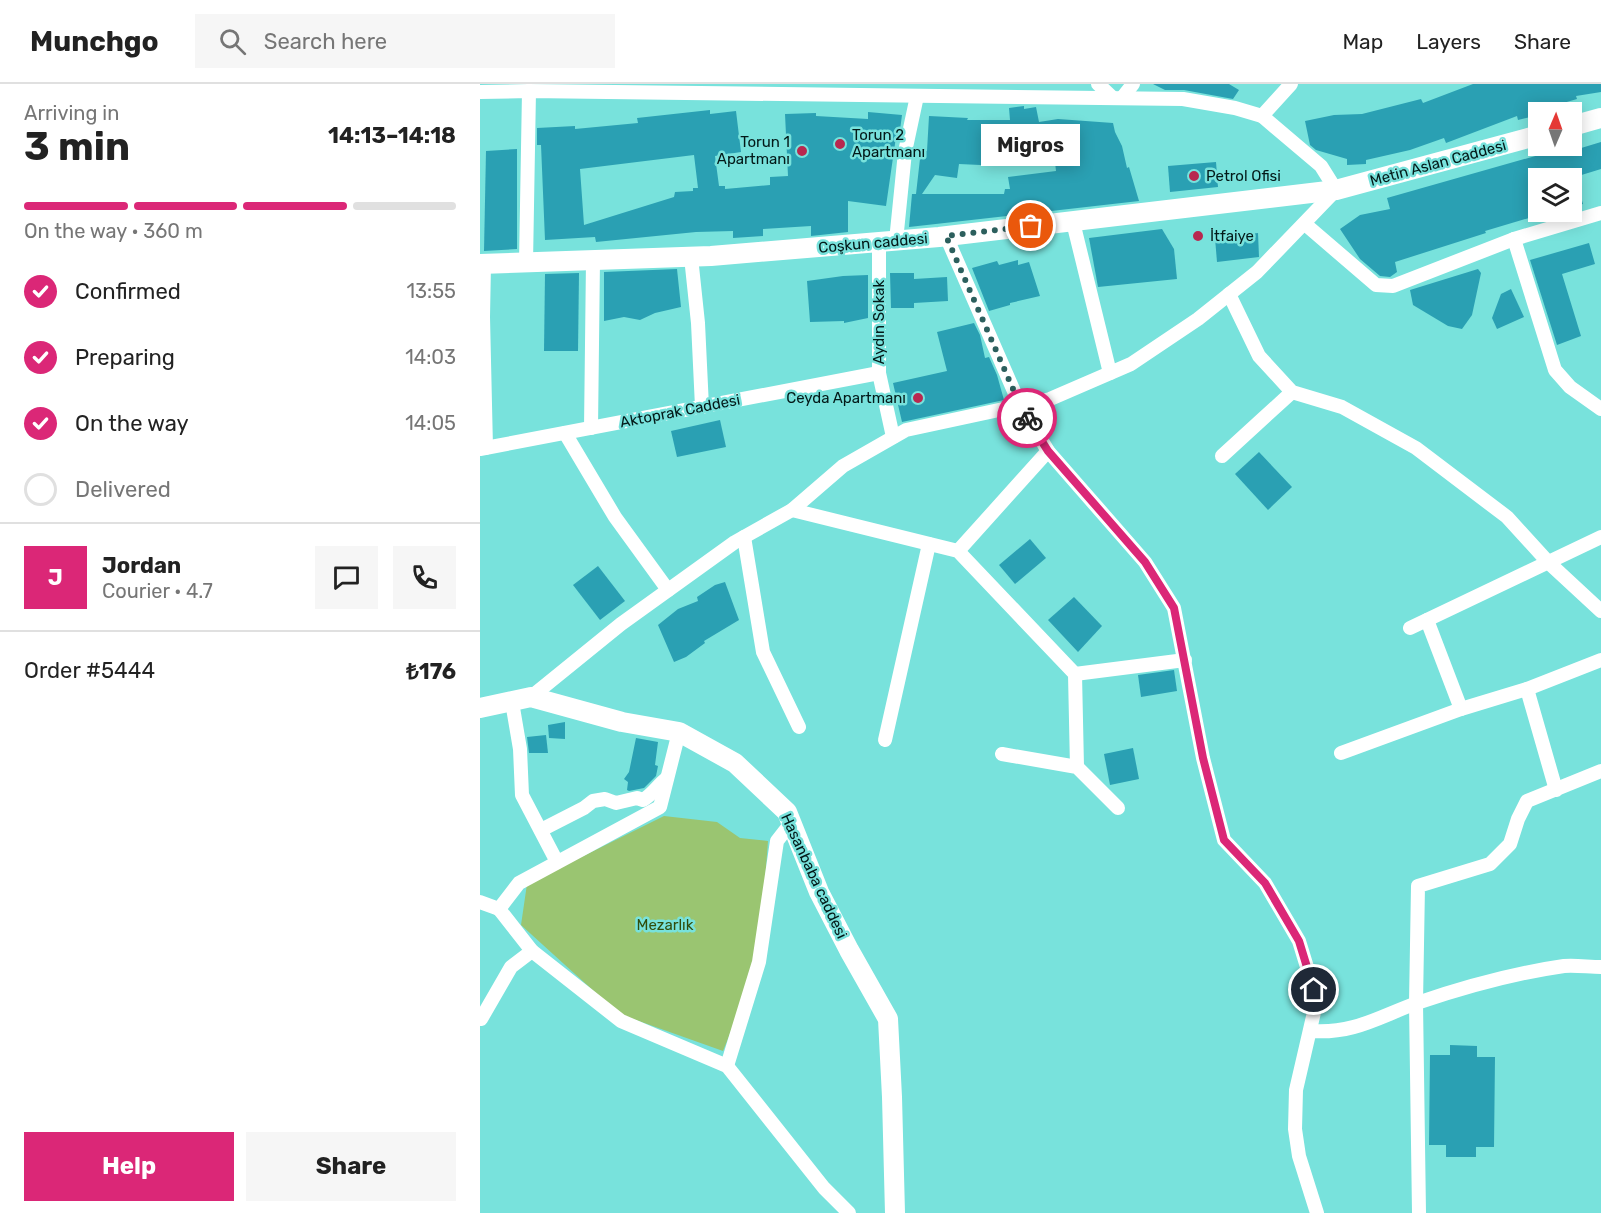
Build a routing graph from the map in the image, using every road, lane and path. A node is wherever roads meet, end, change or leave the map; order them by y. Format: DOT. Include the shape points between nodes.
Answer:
graph roads {
  1 [pos="1098,84"];
  2 [pos="1134,84"];
  3 [pos="1291,84"];
  4 [pos="770,89"];
  5 [pos="529,90"];
  6 [pos="480,92"];
  7 [pos="917,96"];
  8 [pos="1118,98"];
  9 [pos="1262,116"];
  10 [pos="1601,118"];
  11 [pos="1582,123"];
  12 [pos="1528,138"];
  13 [pos="1336,190"];
  14 [pos="1601,213"];
  15 [pos="1073,222"];
  16 [pos="1305,224"];
  17 [pos="946,236"];
  18 [pos="1514,239"];
  19 [pos="887,241"];
  20 [pos="691,257"];
  21 [pos="593,260"];
  22 [pos="526,263"];
  23 [pos="482,264"];
  24 [pos="1229,294"];
  25 [pos="879,373"];
  26 [pos="1110,373"];
  27 [pos="1292,392"];
  28 [pos="1020,405"];
  29 [pos="1600,406"];
  30 [pos="702,407"];
  31 [pos="591,428"];
  32 [pos="565,433"];
  33 [pos="893,437"];
  34 [pos="483,448"];
  35 [pos="1048,451"];
  36 [pos="1222,456"];
  37 [pos="792,510"];
  38 [pos="744,537"];
  39 [pos="1601,537"];
  40 [pos="929,544"];
  41 [pos="958,551"];
  42 [pos="1548,562"];
  43 [pos="669,590"];
  44 [pos="1601,611"];
  45 [pos="1426,620"];
  46 [pos="1410,628"];
  47 [pos="1185,660"];
  48 [pos="1601,660"];
  49 [pos="1075,674"];
  50 [pos="1527,689"];
  51 [pos="522,699"];
  52 [pos="480,708"];
  53 [pos="1461,709"];
  54 [pos="799,727"];
  55 [pos="679,732"];
  56 [pos="885,740"];
  57 [pos="1341,753"];
  58 [pos="1002,754"];
  59 [pos="1077,767"];
  60 [pos="1601,771"];
  61 [pos="668,777"];
  62 [pos="1556,790"];
  63 [pos="1118,808"];
  64 [pos="791,823"];
  65 [pos="541,830"];
  66 [pos="557,862"];
  67 [pos="480,902"];
  68 [pos="498,909"];
  69 [pos="532,951"];
  70 [pos="1601,967"];
  71 [pos="1416,1003"];
  72 [pos="481,1019"];
  73 [pos="1311,1031"];
  74 [pos="727,1066"];
  75 [pos="849,1213"];
  76 [pos="895,1213"];
  77 [pos="1317,1213"];
  78 [pos="1419,1213"];
  1 -- 8 [label="street"];
  2 -- 8 [label="street"];
  3 -- 9 [label="street"];
  4 -- 5 [label="street"];
  4 -- 7 [label="street"];
  5 -- 6 [label="street"];
  5 -- 22 [label="street"];
  7 -- 8 [label="street"];
  7 -- 19 [label="street, Aydın Sokak"];
  8 -- 9 [label="street" via="1183,99"];
  9 -- 13 [label="street" via="1321,165"];
  10 -- 11 [label="street"];
  12 -- 13 [label="street, Metin Aslan Caddesi"];
  13 -- 15 [label="street, Coşkun caddesi"];
  13 -- 16 [label="street"];
  14 -- 18 [label="street"];
  15 -- 17 [label="street, Coşkun caddesi"];
  15 -- 26 [label="street"];
  16 -- 18 [label="street" via="1376,285 1394,286"];
  16 -- 24 [label="street"];
  17 -- 19 [label="street, Coşkun caddesi"];
  17 -- 28 [label="street"];
  18 -- 29 [label="street" via="1556,370 1570,387"];
  19 -- 20 [label="street, Coşkun caddesi"];
  19 -- 25 [label="street, Aydın Sokak"];
  20 -- 21 [label="street, Coşkun caddesi"];
  20 -- 30 [label="street"];
  21 -- 22 [label="street, Coşkun caddesi"];
  21 -- 31 [label="street"];
  22 -- 23 [label="street, Coşkun caddesi"];
  23 -- 34 [label="street"];
  24 -- 26 [label="street" via="1150,352"];
  24 -- 27 [label="street" via="1259,356"];
  25 -- 30 [label="street, Aktoprak Caddesi"];
  25 -- 33 [label="street, Aydın Sokak"];
  26 -- 28 [label="street" via="1050,399"];
  27 -- 36 [label="street"];
  27 -- 42 [label="street" via="1342,407 1416,448 1507,517"];
  28 -- 33 [label="street" via="906,430"];
  28 -- 35 [label="street"];
  30 -- 31 [label="street, Aktoprak Caddesi"];
  31 -- 32 [label="street, Aktoprak Caddesi"];
  32 -- 34 [label="street, Aktoprak Caddesi"];
  32 -- 43 [label="street" via="615,517"];
  33 -- 37 [label="street" via="843,466"];
  35 -- 41 [label="street"];
  35 -- 47 [label="street" via="1145,562 1174,608"];
  37 -- 38 [label="street"];
  37 -- 40 [label="street"];
  38 -- 43 [label="street"];
  38 -- 54 [label="street" via="763,652"];
  39 -- 42 [label="street"];
  40 -- 41 [label="street"];
  40 -- 56 [label="street"];
  41 -- 49 [label="street"];
  42 -- 44 [label="street"];
  42 -- 45 [label="street"];
  43 -- 51 [label="street"];
  45 -- 46 [label="street"];
  45 -- 53 [label="street"];
  47 -- 49 [label="street"];
  47 -- 73 [label="street" via="1203,758 1224,840 1265,883 1299,941 1314,990"];
  48 -- 50 [label="street"];
  49 -- 59 [label="street"];
  50 -- 53 [label="street"];
  50 -- 62 [label="street"];
  51 -- 52 [label="street"];
  51 -- 55 [label="street, Hasanbaba caddesi"];
  51 -- 65 [label="street" via="522,795"];
  53 -- 57 [label="street"];
  55 -- 61 [label="street"];
  55 -- 64 [label="street, Hasanbaba caddesi" via="735,763 787,812"];
  58 -- 59 [label="street"];
  59 -- 63 [label="street"];
  60 -- 62 [label="street"];
  61 -- 65 [label="street" via="643,800 593,801"];
  61 -- 66 [label="street" via="660,807"];
  62 -- 71 [label="street" via="1527,801 1510,844 1490,864 1418,886"];
  64 -- 74 [label="street" via="777,841 759,962"];
  64 -- 76 [label="street, Hasanbaba caddesi" via="819,892 888,1019"];
  65 -- 66 [label="street"];
  66 -- 68 [label="street" via="519,883"];
  67 -- 68 [label="street"];
  68 -- 69 [label="street"];
  69 -- 72 [label="street" via="511,967"];
  69 -- 74 [label="street" via="621,1021"];
  70 -- 71 [label="street" via="1566,966 1483,983"];
  71 -- 73 [label="street" via="1353,1029"];
  71 -- 78 [label="street"];
  73 -- 77 [label="street" via="1296,1090 1295,1128 1299,1156"];
  74 -- 75 [label="street" via="824,1188"];
}
